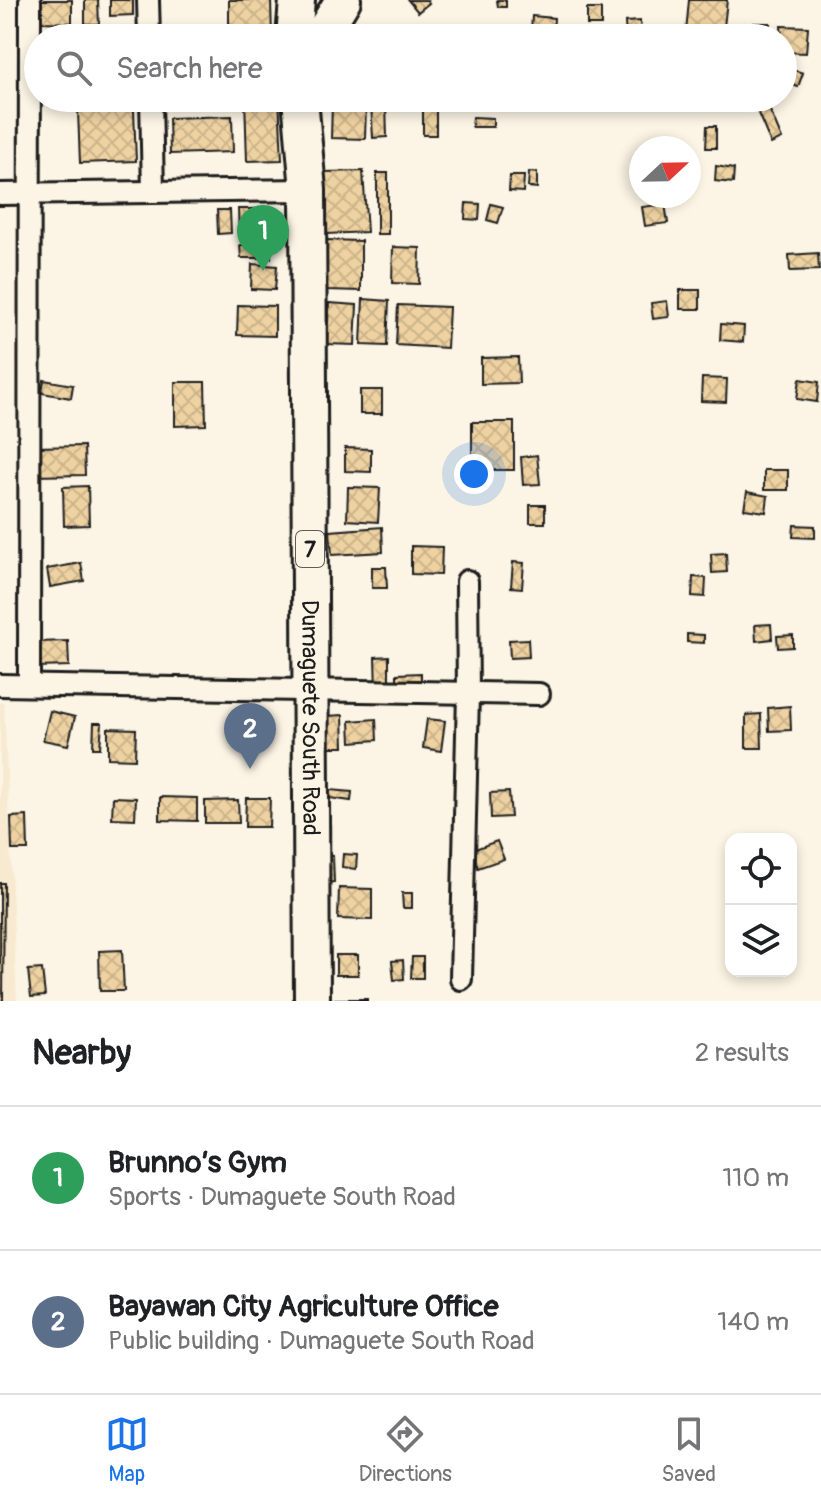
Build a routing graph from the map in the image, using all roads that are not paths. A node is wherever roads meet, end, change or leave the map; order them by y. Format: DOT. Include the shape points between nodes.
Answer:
graph roads {
  1 [pos="30,0"];
  2 [pos="148,0"];
  3 [pos="297,0"];
  4 [pos="343,0"];
  5 [pos="30,24"];
  6 [pos="149,24"];
  7 [pos="295,24"];
  8 [pos="328,24"];
  9 [pos="29,112"];
  10 [pos="151,112"];
  11 [pos="301,112"];
  12 [pos="308,190"];
  13 [pos="153,192"];
  14 [pos="0,194"];
  15 [pos="28,195"];
  16 [pos="467,581"];
  17 [pos="0,685"];
  18 [pos="29,685"];
  19 [pos="311,691"];
  20 [pos="468,694"];
  21 [pos="539,694"];
  22 [pos="461,979"];
  23 [pos="312,1001"];
  1 -- 5 [label="street"];
  2 -- 6 [label="street"];
  3 -- 7 [label="highway"];
  4 -- 8 [label="highway"];
  9 -- 15 [label="street"];
  10 -- 13 [label="street"];
  11 -- 12 [label="highway, Dumaguete South Road / 7"];
  12 -- 13 [label="street"];
  12 -- 19 [label="highway, Dumaguete South Road / 7"];
  13 -- 15 [label="street"];
  14 -- 15 [label="street"];
  15 -- 18 [label="street"];
  16 -- 20 [label="street"];
  17 -- 18 [label="street"];
  18 -- 19 [label="street"];
  19 -- 20 [label="street"];
  19 -- 23 [label="highway, Dumaguete South Road / 7"];
  20 -- 21 [label="street"];
  20 -- 22 [label="street"];
}
